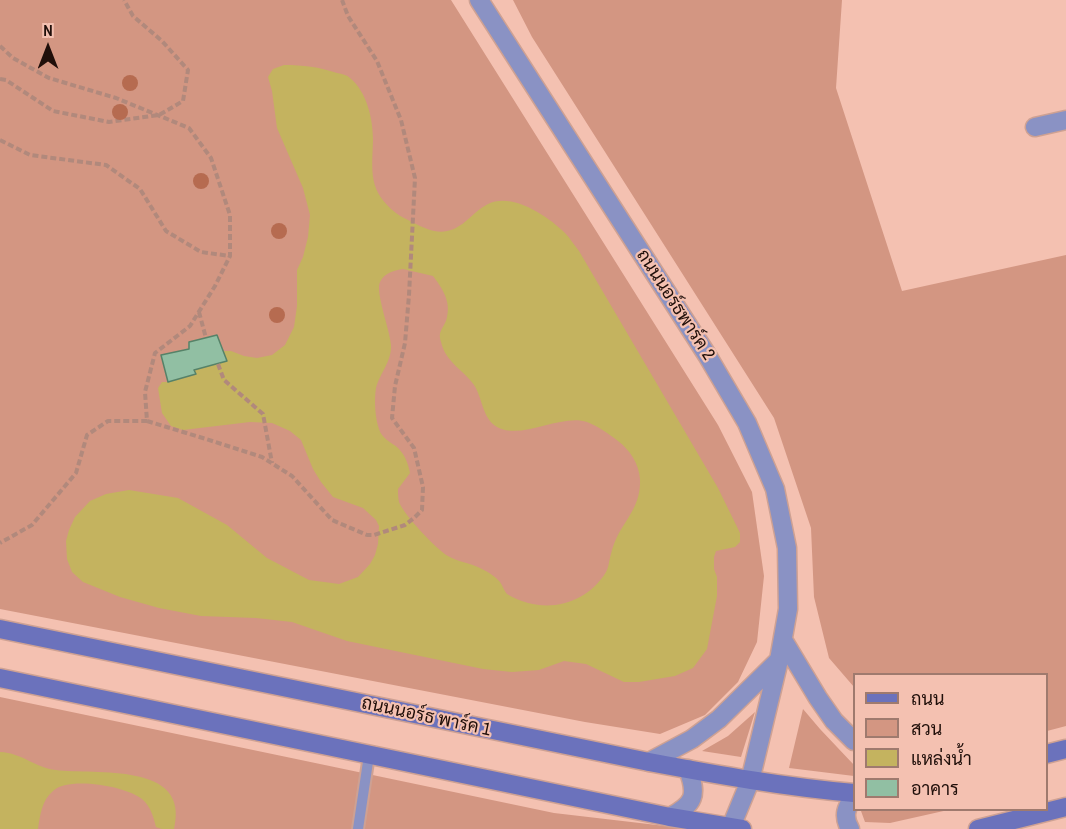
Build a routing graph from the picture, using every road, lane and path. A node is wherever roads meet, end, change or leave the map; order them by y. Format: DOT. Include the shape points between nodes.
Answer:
graph roads {
  1 [pos="124,0"];
  2 [pos="342,0"];
  3 [pos="479,0"];
  4 [pos="0,46"];
  5 [pos="0,79"];
  6 [pos="159,116"];
  7 [pos="1066,120"];
  8 [pos="1035,127"];
  9 [pos="0,140"];
  10 [pos="230,256"];
  11 [pos="199,311"];
  12 [pos="206,338"];
  13 [pos="218,364"];
  14 [pos="147,421"];
  15 [pos="272,463"];
  16 [pos="0,543"];
  17 [pos="0,629"];
  18 [pos="783,640"];
  19 [pos="779,660"];
  20 [pos="0,678"];
  21 [pos="853,739"];
  22 [pos="1066,749"];
  23 [pos="1048,754"];
  24 [pos="369,755"];
  25 [pos="649,762"];
  26 [pos="688,769"];
  27 [pos="750,781"];
  28 [pos="853,794"];
  29 [pos="853,797"];
  30 [pos="1066,807"];
  31 [pos="670,818"];
  32 [pos="734,828"];
  33 [pos="358,829"];
  34 [pos="850,829"];
  35 [pos="978,829"];
  1 -- 6 [label="path" via="133,15 188,70 183,101"];
  2 -- 15 [label="path" via="377,61 400,120 415,178 405,343 392,418 414,448 423,487 422,510 405,525 367,535 332,520 292,476"];
  3 -- 18 [label="street, ถนนนอร์ธพาร์ค 2" via="747,423 775,489 787,548 788,609"];
  4 -- 6 [label="path" via="13,58 50,78"];
  5 -- 6 [label="path" via="53,111 109,122"];
  6 -- 10 [label="path" via="189,128 211,158 230,215"];
  7 -- 8 [label="street"];
  9 -- 10 [label="path" via="30,155 106,165 140,189 166,231 201,252"];
  10 -- 11 [label="path"];
  11 -- 12 [label="path"];
  11 -- 14 [label="path" via="190,326 155,353 145,392"];
  13 -- 15 [label="path" via="224,380 263,414"];
  14 -- 15 [label="path"];
  14 -- 16 [label="path" via="108,422 87,435 76,473 32,525"];
  17 -- 25 [label="main road, ถนนนอร์ธ พาร์ค 1"];
  18 -- 19 [label="street, ถนนนอร์ธพาร์ค 2"];
  18 -- 21 [label="street" via="834,721"];
  19 -- 25 [label="street" via="719,719"];
  19 -- 27 [label="street, ถนนนอร์ธพาร์ค 2"];
  20 -- 24 [label="main road"];
  22 -- 23 [label="main road"];
  24 -- 31 [label="main road"];
  24 -- 33 [label="lane"];
  25 -- 26 [label="main road, ถนนนอร์ธ พาร์ค 1"];
  26 -- 27 [label="main road, ถนนนอร์ธ พาร์ค 1"];
  26 -- 31 [label="street" via="693,796 686,808"];
  27 -- 28 [label="main road, ถนนนอร์ธ พาร์ค 1"];
  27 -- 32 [label="street, ถนนนอร์ธพาร์ค 2"];
  29 -- 34 [label="street" via="846,809"];
  30 -- 35 [label="main road"];
  31 -- 32 [label="main road"];
}
